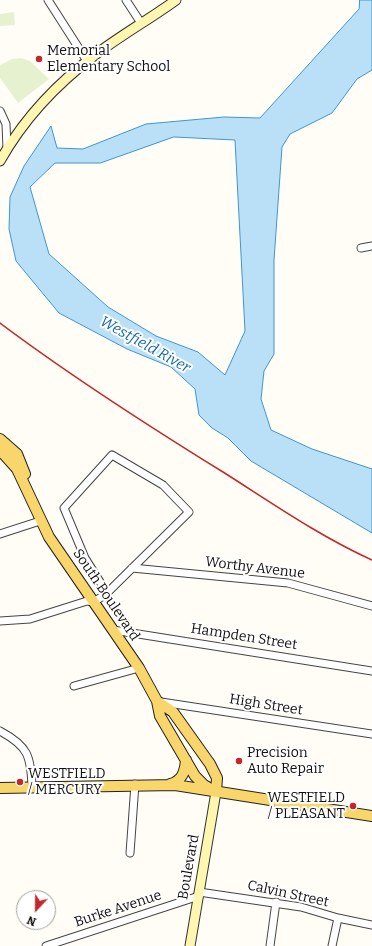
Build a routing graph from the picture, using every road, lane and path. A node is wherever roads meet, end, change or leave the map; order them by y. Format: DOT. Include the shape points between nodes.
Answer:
graph roads {
  1 [pos="48,0"];
  2 [pos="126,0"];
  3 [pos="176,0"];
  4 [pos="142,23"];
  5 [pos="87,61"];
  6 [pos="0,111"];
  7 [pos="3,130"];
  8 [pos="7,149"];
  9 [pos="0,161"];
  10 [pos="372,246"];
  11 [pos="361,248"];
  12 [pos="0,434"];
  13 [pos="0,438"];
  14 [pos="0,450"];
  15 [pos="17,454"];
  16 [pos="33,504"];
  17 [pos="40,521"];
  18 [pos="0,534"];
  19 [pos="132,568"];
  20 [pos="107,593"];
  21 [pos="94,602"];
  22 [pos="372,606"];
  23 [pos="0,621"];
  24 [pos="113,630"];
  25 [pos="139,668"];
  26 [pos="372,671"];
  27 [pos="74,686"];
  28 [pos="157,701"];
  29 [pos="0,731"];
  30 [pos="372,734"];
  31 [pos="186,760"];
  32 [pos="135,784"];
  33 [pos="169,784"];
  34 [pos="32,787"];
  35 [pos="0,788"];
  36 [pos="216,792"];
  37 [pos="372,816"];
  38 [pos="130,853"];
  39 [pos="199,894"];
  40 [pos="276,902"];
  41 [pos="338,918"];
  42 [pos="372,925"];
  43 [pos="46,946"];
  44 [pos="190,946"];
  45 [pos="270,946"];
  46 [pos="332,946"];
  1 -- 5 [label="street"];
  2 -- 4 [label="street"];
  3 -- 4 [label="main road"];
  4 -- 5 [label="main road"];
  5 -- 8 [label="main road" via="47,98"];
  6 -- 7 [label="street"];
  7 -- 8 [label="street"];
  8 -- 9 [label="main road"];
  10 -- 11 [label="street"];
  12 -- 15 [label="main road"];
  13 -- 15 [label="main road, South Boulevard"];
  14 -- 16 [label="main road, South Boulevard" via="17,469"];
  15 -- 16 [label="main road, South Boulevard"];
  16 -- 17 [label="main road, South Boulevard"];
  17 -- 18 [label="street"];
  17 -- 21 [label="main road, South Boulevard"];
  19 -- 20 [label="street"];
  19 -- 20 [label="street" via="189,512 163,485 112,455 64,508 85,558"];
  19 -- 22 [label="street, Worthy Avenue" via="288,583"];
  20 -- 21 [label="street"];
  21 -- 23 [label="street" via="30,619"];
  21 -- 24 [label="main road, South Boulevard"];
  24 -- 25 [label="main road, South Boulevard"];
  24 -- 26 [label="street, Hampden Street"];
  25 -- 27 [label="street"];
  25 -- 28 [label="main road, South Boulevard"];
  28 -- 30 [label="street, High Street"];
  28 -- 31 [label="main road, South Boulevard" via="160,716"];
  28 -- 36 [label="main road, South Boulevard" via="174,714 210,764 217,778"];
  29 -- 34 [label="street" via="26,750 31,764"];
  31 -- 33 [label="main road" via="181,778"];
  31 -- 36 [label="main road, South Boulevard" via="201,783"];
  32 -- 33 [label="main road"];
  32 -- 34 [label="main road"];
  32 -- 38 [label="street"];
  33 -- 36 [label="main road"];
  34 -- 35 [label="main road"];
  36 -- 37 [label="main road"];
  36 -- 39 [label="main road, Boulevard"];
  39 -- 40 [label="street, Calvin Street"];
  39 -- 43 [label="street, Burke Avenue"];
  39 -- 44 [label="main road, Boulevard"];
  40 -- 41 [label="street, Calvin Street"];
  40 -- 45 [label="street"];
  41 -- 42 [label="street, Calvin Street"];
  41 -- 46 [label="street"];
}
